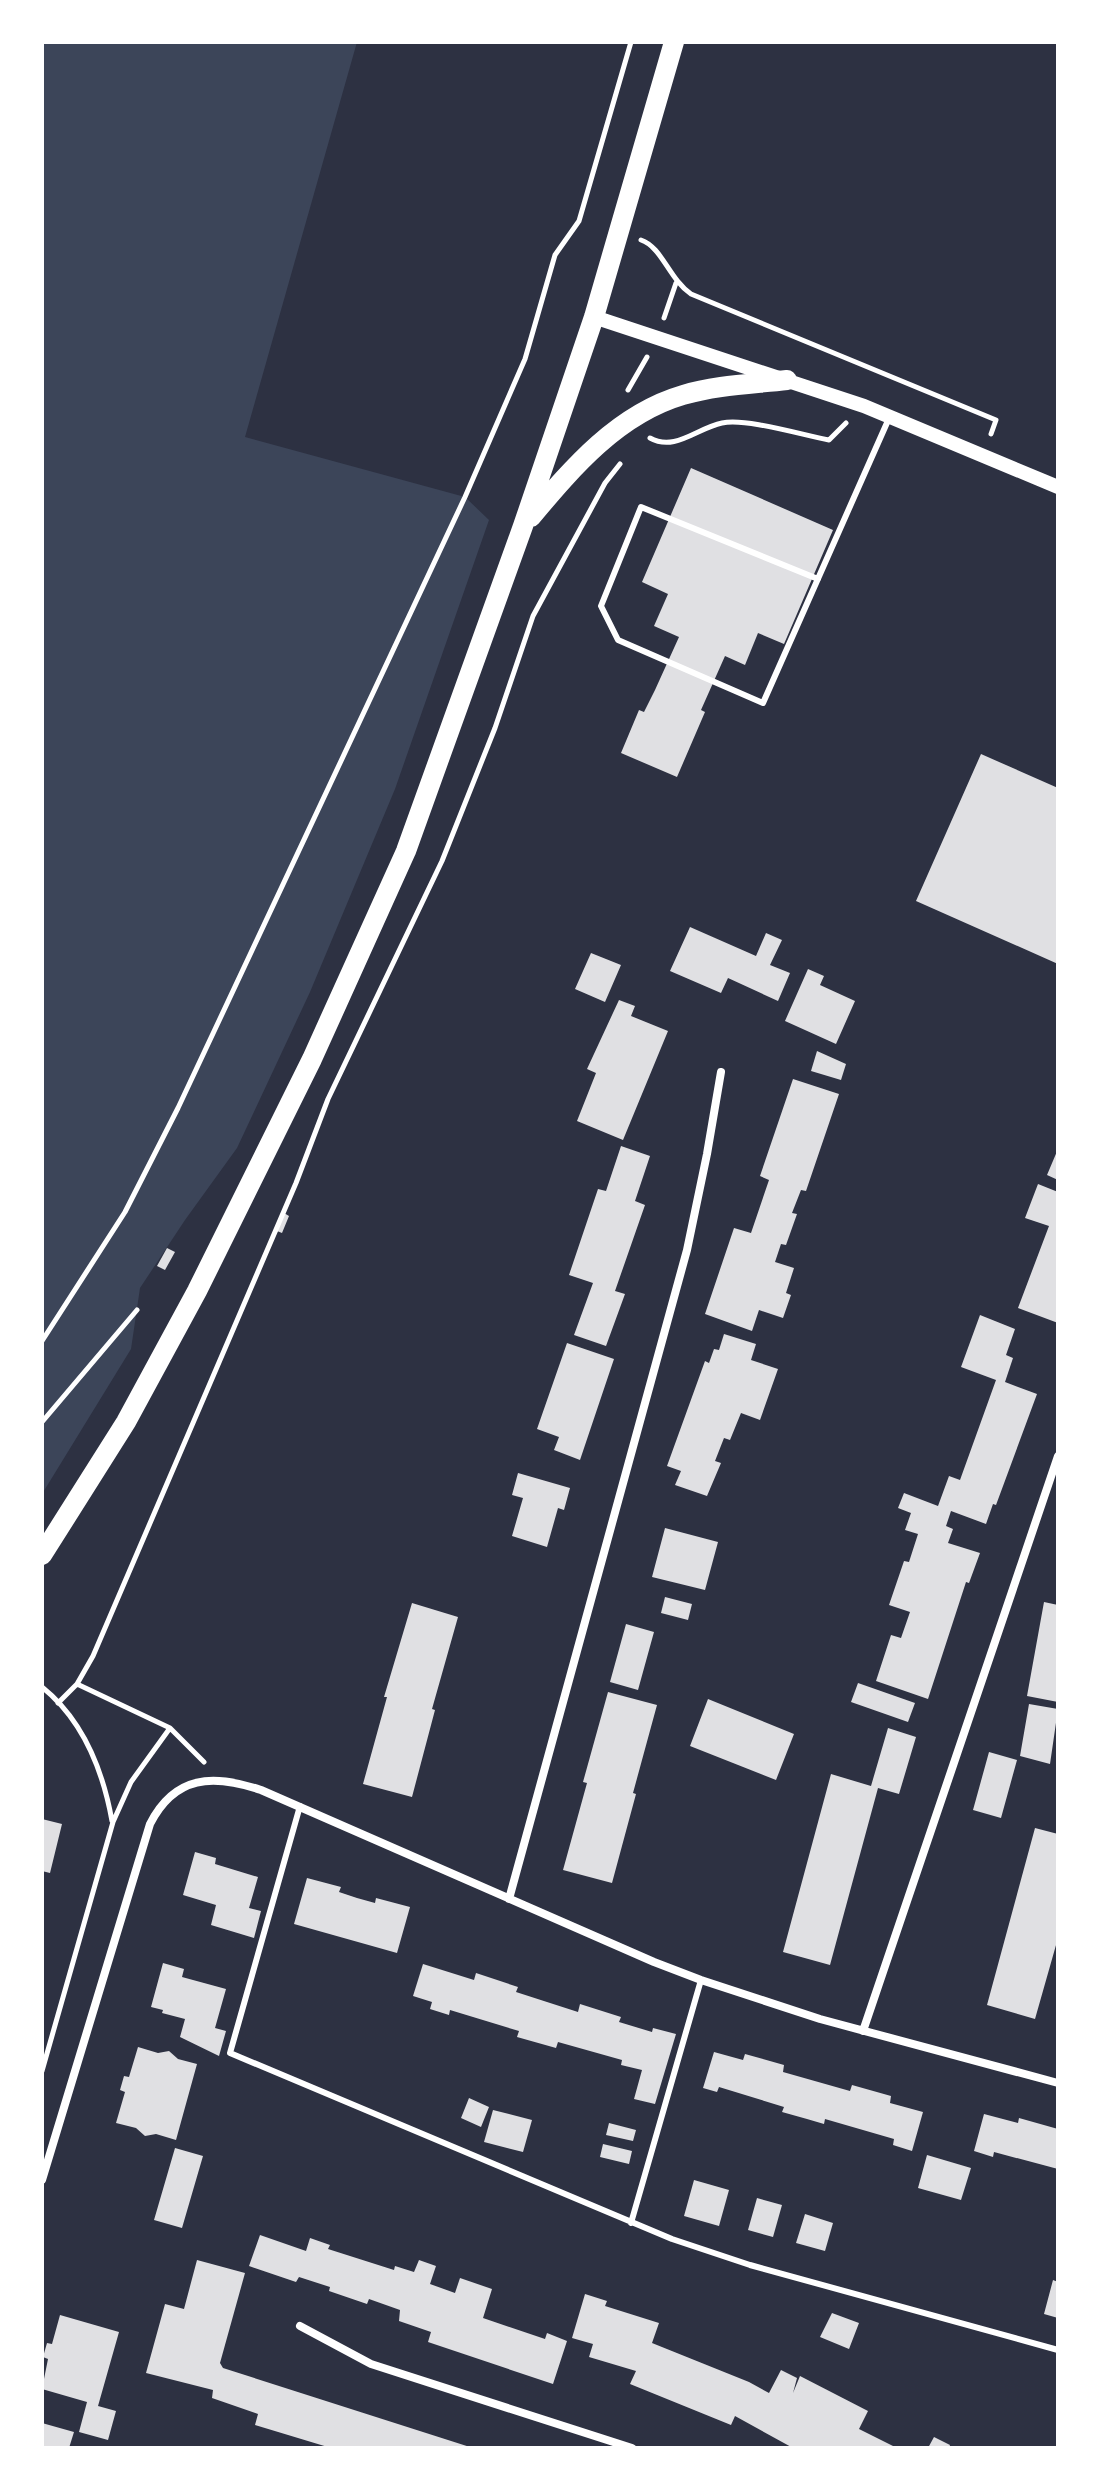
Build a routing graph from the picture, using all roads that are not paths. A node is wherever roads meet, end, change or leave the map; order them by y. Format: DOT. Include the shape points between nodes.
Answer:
graph roads {
  1 [pos="674,42"];
  2 [pos="594,317"];
  3 [pos="787,380"];
  4 [pos="890,416"];
  5 [pos="1058,487"];
  6 [pos="523,526"];
  7 [pos="818,579"];
  8 [pos="721,1072"];
  9 [pos="1058,1456"];
  10 [pos="42,1555"];
  11 [pos="300,1806"];
  12 [pos="509,1899"];
  13 [pos="701,1980"];
  14 [pos="863,2031"];
  15 [pos="1058,2083"];
  16 [pos="42,2180"];
  17 [pos="631,2223"];
  18 [pos="300,2326"];
  19 [pos="1058,2350"];
  20 [pos="632,2448"];
  1 -- 2 [label="main road"];
  2 -- 3 [label="street"];
  2 -- 6 [label="main road"];
  3 -- 4 [label="street"];
  3 -- 6 [label="main road" via="683,395 634,416 573,466"];
  4 -- 5 [label="street"];
  4 -- 7 [label="lane"];
  6 -- 10 [label="main road" via="406,851 312,1059 164,1353"];
  7 -- 7 [label="lane" via="763,703 618,640 601,606 641,507"];
  8 -- 12 [label="street" via="687,1250"];
  9 -- 14 [label="street"];
  11 -- 12 [label="street"];
  11 -- 16 [label="street" via="221,1780 199,1781 161,1803 150,1824"];
  11 -- 17 [label="lane" via="230,2053"];
  12 -- 13 [label="street"];
  13 -- 14 [label="street"];
  13 -- 17 [label="lane"];
  14 -- 15 [label="street"];
  17 -- 19 [label="lane" via="750,2265"];
  18 -- 20 [label="street" via="371,2364"];
}
